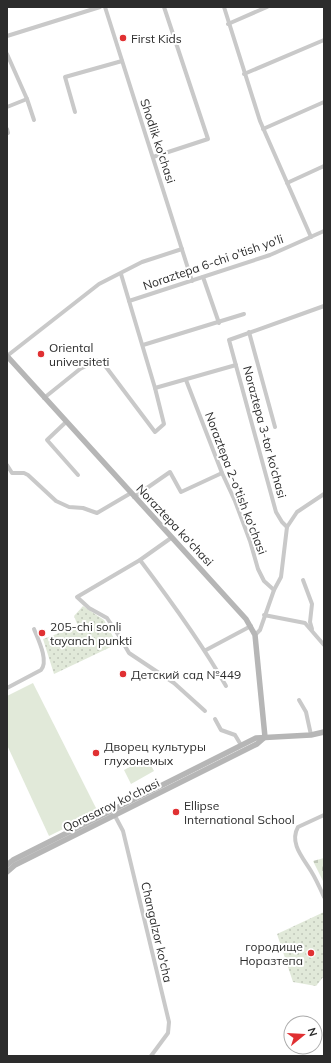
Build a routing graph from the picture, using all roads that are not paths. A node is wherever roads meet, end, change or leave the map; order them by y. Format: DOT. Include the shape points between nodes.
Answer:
graph roads {
  1 [pos="100,7"];
  2 [pos="105,7"];
  3 [pos="164,7"];
  4 [pos="224,7"];
  5 [pos="267,7"];
  6 [pos="228,24"];
  7 [pos="7,36"];
  8 [pos="324,40"];
  9 [pos="7,54"];
  10 [pos="122,61"];
  11 [pos="244,74"];
  12 [pos="27,99"];
  13 [pos="324,102"];
  14 [pos="7,107"];
  15 [pos="75,112"];
  16 [pos="34,120"];
  17 [pos="263,129"];
  18 [pos="153,157"];
  19 [pos="324,166"];
  20 [pos="287,183"];
  21 [pos="324,231"];
  22 [pos="311,237"];
  23 [pos="182,249"];
  24 [pos="122,274"];
  25 [pos="203,277"];
  26 [pos="192,281"];
  27 [pos="129,301"];
  28 [pos="324,306"];
  29 [pos="244,314"];
  30 [pos="219,323"];
  31 [pos="249,332"];
  32 [pos="143,345"];
  33 [pos="7,356"];
  34 [pos="236,365"];
  35 [pos="186,380"];
  36 [pos="155,388"];
  37 [pos="44,398"];
  38 [pos="66,422"];
  39 [pos="275,427"];
  40 [pos="7,465"];
  41 [pos="222,473"];
  42 [pos="78,475"];
  43 [pos="324,494"];
  44 [pos="132,496"];
  45 [pos="287,527"];
  46 [pos="171,538"];
  47 [pos="140,560"];
  48 [pos="303,580"];
  49 [pos="274,590"];
  50 [pos="264,615"];
  51 [pos="251,626"];
  52 [pos="34,628"];
  53 [pos="312,629"];
  54 [pos="255,635"];
  55 [pos="324,645"];
  56 [pos="206,650"];
  57 [pos="226,686"];
  58 [pos="7,688"];
  59 [pos="299,700"];
  60 [pos="205,711"];
  61 [pos="215,719"];
  62 [pos="324,732"];
  63 [pos="311,735"];
  64 [pos="265,736"];
  65 [pos="241,745"];
  66 [pos="113,813"];
  67 [pos="324,815"];
  68 [pos="7,866"];
  69 [pos="7,872"];
  70 [pos="324,897"];
  71 [pos="151,1056"];
  1 -- 7 [label="street"];
  2 -- 10 [label="street, Shodlik ko'chasi"];
  3 -- 18 [label="street" via="208,139"];
  4 -- 6 [label="street"];
  5 -- 6 [label="street"];
  6 -- 11 [label="street"];
  8 -- 11 [label="street"];
  9 -- 12 [label="street"];
  10 -- 15 [label="street" via="65,77"];
  10 -- 18 [label="street, Shodlik ko'chasi"];
  11 -- 17 [label="street"];
  12 -- 14 [label="street"];
  12 -- 16 [label="street"];
  13 -- 17 [label="street"];
  17 -- 20 [label="street"];
  18 -- 23 [label="street, Shodlik ko'chasi"];
  19 -- 20 [label="street"];
  20 -- 22 [label="street"];
  21 -- 22 [label="street, Noraztepa 6-chi o'tish yo'li"];
  22 -- 25 [label="street, Noraztepa 6-chi o'tish yo'li" via="270,255"];
  23 -- 24 [label="street" via="142,262"];
  23 -- 26 [label="street, Shodlik ko'chasi"];
  24 -- 27 [label="street"];
  24 -- 33 [label="street" via="98,284"];
  25 -- 26 [label="street, Noraztepa 6-chi o'tish yo'li"];
  25 -- 30 [label="street"];
  26 -- 27 [label="street, Noraztepa 6-chi o'tish yo'li"];
  27 -- 32 [label="street"];
  28 -- 31 [label="street"];
  29 -- 30 [label="street"];
  30 -- 32 [label="street"];
  31 -- 34 [label="street, Noraztepa 3-tor ko‘chasi" via="229,340"];
  31 -- 39 [label="street"];
  32 -- 36 [label="street"];
  33 -- 37 [label="main road, Noraztepa ko'chasi"];
  34 -- 35 [label="street"];
  34 -- 45 [label="street, Noraztepa 3-tor ko‘chasi" via="276,512"];
  35 -- 36 [label="street"];
  35 -- 41 [label="street, Noraztepa 2-o'tish ko'chasi"];
  36 -- 37 [label="street" via="164,423 156,432 103,363 97,360 80,369"];
  37 -- 38 [label="main road, Noraztepa ko'chasi"];
  38 -- 42 [label="street" via="47,440"];
  38 -- 44 [label="main road, Noraztepa ko'chasi"];
  40 -- 44 [label="street" via="12,473 28,475 45,492 64,505 96,513"];
  41 -- 44 [label="street" via="181,492 170,472"];
  41 -- 49 [label="street, Noraztepa 2-o'tish ko'chasi" via="235,501 258,569 264,581"];
  43 -- 45 [label="street" via="297,512"];
  44 -- 46 [label="main road, Noraztepa ko'chasi"];
  45 -- 49 [label="street" via="281,577"];
  46 -- 47 [label="street"];
  46 -- 51 [label="main road, Noraztepa ko'chasi"];
  47 -- 56 [label="street"];
  47 -- 60 [label="street" via="77,597 89,608 107,618 129,654 174,683"];
  48 -- 53 [label="street" via="312,604"];
  49 -- 50 [label="street"];
  50 -- 53 [label="street" via="292,619 305,623"];
  50 -- 54 [label="street" via="260,630"];
  51 -- 54 [label="main road, Noraztepa ko'chasi"];
  51 -- 56 [label="street"];
  52 -- 58 [label="street" via="44,667"];
  53 -- 55 [label="street"];
  54 -- 64 [label="main road, Noraztepa ko'chasi"];
  56 -- 57 [label="street"];
  59 -- 63 [label="street" via="306,712"];
  61 -- 65 [label="street" via="221,730 236,735"];
  62 -- 63 [label="main road"];
  63 -- 64 [label="main road" via="270,738"];
  64 -- 65 [label="main road, Qorasaroy ko'chasi"];
  64 -- 66 [label="main road, Qorasaroy ko'chasi" via="257,744"];
  65 -- 66 [label="main road, Qorasaroy ko'chasi"];
  66 -- 68 [label="main road, Qorasaroy ko'chasi" via="13,860"];
  66 -- 69 [label="main road, Qorasaroy ko'chasi" via="16,864"];
  66 -- 71 [label="street, Changalzor ko'cha" via="123,831 169,1022 168,1033"];
  67 -- 70 [label="street" via="298,827 296,843"];
}
